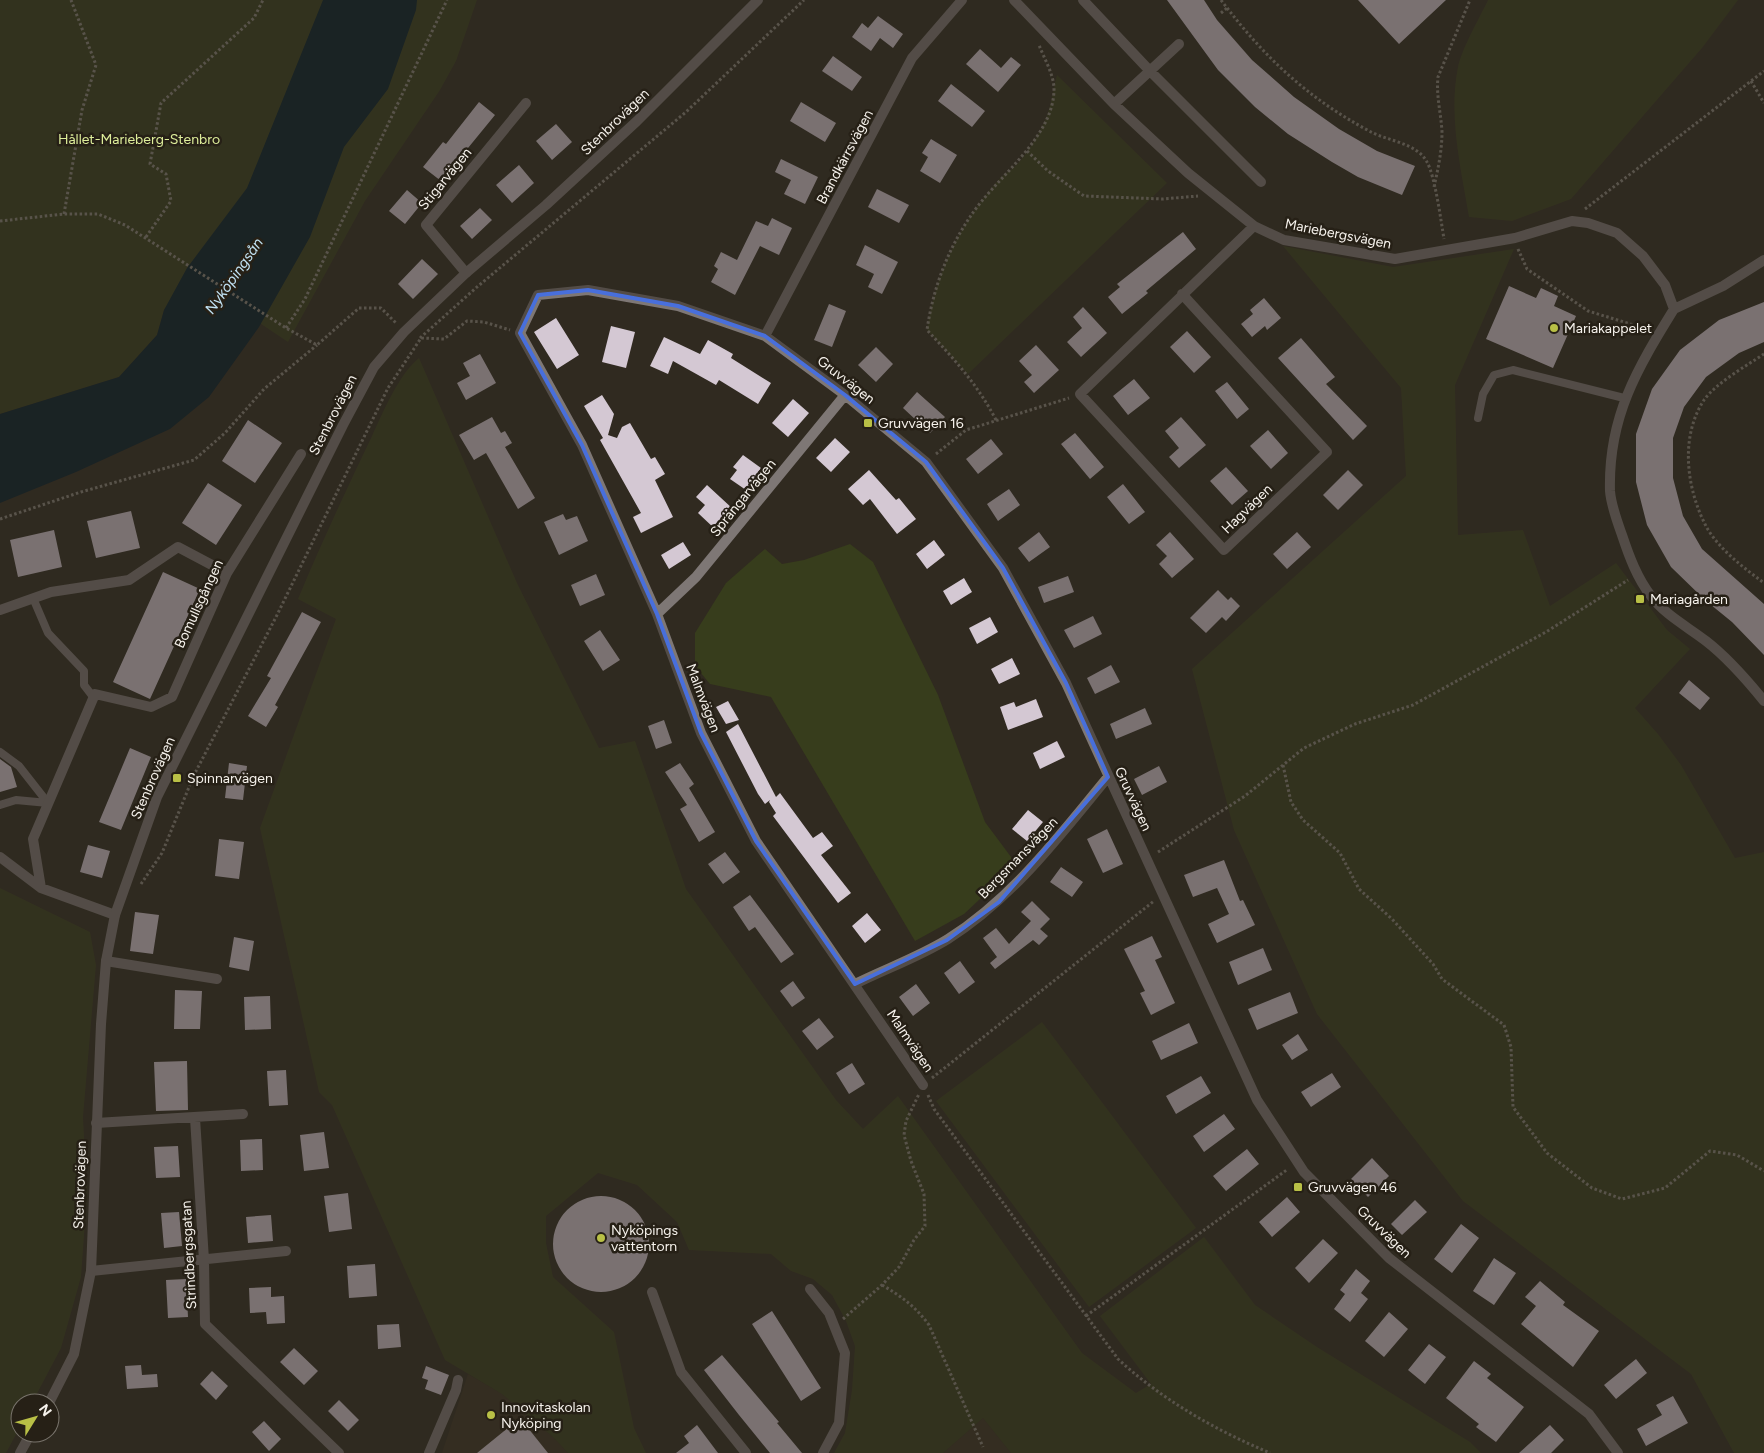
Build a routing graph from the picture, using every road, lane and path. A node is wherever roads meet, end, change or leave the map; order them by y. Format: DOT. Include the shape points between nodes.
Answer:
graph roads {
  1 [pos="71,0"];
  2 [pos="263,0"];
  3 [pos="447,0"];
  4 [pos="758,0"];
  5 [pos="962,0"];
  6 [pos="1014,0"];
  7 [pos="1084,0"];
  8 [pos="1221,0"];
  9 [pos="1470,0"];
  10 [pos="1227,8"];
  11 [pos="1221,13"];
  12 [pos="1034,21"];
  13 [pos="1179,44"];
  14 [pos="1150,71"];
  15 [pos="1764,71"];
  16 [pos="1751,81"];
  17 [pos="526,103"];
  18 [pos="1764,103"];
  19 [pos="1114,104"];
  20 [pos="1027,151"];
  21 [pos="1261,182"];
  22 [pos="1434,190"];
  23 [pos="1215,194"];
  24 [pos="64,214"];
  25 [pos="0,221"];
  26 [pos="1572,221"];
  27 [pos="1254,226"];
  28 [pos="146,238"];
  29 [pos="1515,238"];
  30 [pos="1447,250"];
  31 [pos="1764,260"];
  32 [pos="466,273"];
  33 [pos="1182,294"];
  34 [pos="1674,309"];
  35 [pos="282,325"];
  36 [pos="286,328"];
  37 [pos="1660,332"];
  38 [pos="520,334"];
  39 [pos="764,336"];
  40 [pos="317,345"];
  41 [pos="1764,354"];
  42 [pos="845,394"];
  43 [pos="1080,394"];
  44 [pos="1624,398"];
  45 [pos="1478,418"];
  46 [pos="996,420"];
  47 [pos="301,454"];
  48 [pos="926,462"];
  49 [pos="0,519"];
  50 [pos="227,573"];
  51 [pos="1637,575"];
  52 [pos="1764,584"];
  53 [pos="33,598"];
  54 [pos="0,610"];
  55 [pos="657,614"];
  56 [pos="94,698"];
  57 [pos="1764,701"];
  58 [pos="0,752"];
  59 [pos="1283,765"];
  60 [pos="1108,777"];
  61 [pos="48,803"];
  62 [pos="0,805"];
  63 [pos="0,857"];
  64 [pos="1146,860"];
  65 [pos="140,885"];
  66 [pos="41,888"];
  67 [pos="1162,894"];
  68 [pos="115,915"];
  69 [pos="106,961"];
  70 [pos="217,979"];
  71 [pos="855,984"];
  72 [pos="923,1086"];
  73 [pos="243,1114"];
  74 [pos="194,1118"];
  75 [pos="96,1123"];
  76 [pos="1298,1162"];
  77 [pos="1764,1171"];
  78 [pos="286,1251"];
  79 [pos="204,1260"];
  80 [pos="91,1271"];
  81 [pos="882,1285"];
  82 [pos="810,1289"];
  83 [pos="652,1292"];
  84 [pos="1086,1316"];
  85 [pos="835,1327"];
  86 [pos="458,1380"];
  87 [pos="53,1393"];
  88 [pos="983,1447"];
  89 [pos="339,1453"];
  90 [pos="429,1453"];
  91 [pos="746,1453"];
  92 [pos="823,1453"];
  93 [pos="1270,1453"];
  94 [pos="1618,1453"];
  1 -- 24 [label="path" via="96,65 82,110"];
  2 -- 28 [label="path" via="254,18 161,103 150,164 166,174 171,201"];
  3 -- 36 [label="path" via="305,299"];
  4 -- 32 [label="street, Stenbrovägen" via="637,121"];
  5 -- 39 [label="street, Brandkärrsvägen" via="912,58"];
  6 -- 12 [label="street, Mariebergsvägen"];
  7 -- 14 [label="street"];
  8 -- 10 [label="path"];
  9 -- 22 [label="path" via="1438,77 1436,90 1442,132"];
  10 -- 11 [label="path"];
  10 -- 22 [label="path" via="1256,45 1311,94 1373,133 1415,150 1426,160"];
  12 -- 19 [label="street, Mariebergsvägen"];
  12 -- 20 [label="path" via="1036,40 1054,87 1052,104"];
  13 -- 14 [label="street"];
  14 -- 19 [label="street"];
  14 -- 21 [label="street"];
  15 -- 16 [label="path"];
  16 -- 18 [label="path"];
  16 -- 26 [label="path"];
  17 -- 32 [label="street, Stigarvägen" via="426,225"];
  19 -- 23 [label="street, Mariebergsvägen"];
  20 -- 23 [label="path" via="1048,171 1084,196 1163,199"];
  20 -- 46 [label="path" via="995,183 970,217 939,277 927,330 968,374"];
  22 -- 30 [label="path"];
  23 -- 27 [label="street, Mariebergsvägen"];
  24 -- 25 [label="path"];
  24 -- 28 [label="path" via="98,214"];
  26 -- 29 [label="street, Mariebergsvägen"];
  26 -- 34 [label="street, Mariebergsvägen" via="1588,222 1617,233 1643,256 1665,285"];
  27 -- 30 [label="street, Mariebergsvägen" via="1284,240 1395,259"];
  27 -- 33 [label="street"];
  28 -- 35 [label="path"];
  29 -- 30 [label="street, Mariebergsvägen"];
  29 -- 37 [label="path" via="1520,259 1527,269 1588,311"];
  31 -- 34 [label="street" via="1723,286"];
  32 -- 68 [label="street, Stenbrovägen" via="404,332 374,367 157,797"];
  33 -- 43 [label="street"];
  33 -- 43 [label="street, Hagvägen" via="1327,452 1224,550"];
  34 -- 37 [label="street"];
  37 -- 44 [label="street"];
  38 -- 39 [label="street, Gruvvägen" via="538,295 588,290 678,306"];
  38 -- 55 [label="street, Malmvägen" via="582,445"];
  38 -- 65 [label="path" via="484,322 467,321 444,339 421,338 384,396 194,775 162,853"];
  39 -- 42 [label="street, Gruvvägen"];
  40 -- 49 [label="path" via="264,389 225,433 194,460"];
  41 -- 52 [label="path" via="1732,375 1704,400 1693,424 1687,455 1693,496 1708,529 1735,561"];
  42 -- 48 [label="street, Gruvvägen"];
  42 -- 55 [label="street, Sprängarvägen" via="696,577"];
  43 -- 46 [label="path"];
  44 -- 45 [label="lane" via="1513,370 1494,375 1483,394"];
  44 -- 51 [label="street" via="1614,439 1610,492"];
  46 -- 48 [label="path" via="966,430"];
  47 -- 50 [label="street, Bomullsgången"];
  48 -- 60 [label="street, Gruvvägen" via="1003,568 1066,683"];
  50 -- 53 [label="street" via="178,547 129,580"];
  50 -- 56 [label="street, Bomullsgången" via="172,697 151,707 95,694"];
  51 -- 57 [label="street" via="1651,597 1708,642"];
  51 -- 59 [label="path" via="1546,632 1414,705 1355,724 1304,748"];
  53 -- 54 [label="street"];
  53 -- 56 [label="lane" via="48,633 84,671 84,685"];
  55 -- 71 [label="street, Malmvägen" via="701,734 756,841"];
  56 -- 61 [label="street"];
  58 -- 61 [label="lane" via="19,766"];
  59 -- 64 [label="path" via="1245,796"];
  59 -- 77 [label="path" via="1291,802 1303,820 1340,853 1360,889 1433,964 1442,979 1504,1025 1511,1047 1513,1107 1547,1153 1592,1188 1622,1199 1665,1188 1710,1151 1737,1156"];
  60 -- 64 [label="street, Gruvvägen"];
  60 -- 71 [label="street, Bergsmansvägen" via="999,902 947,940"];
  61 -- 62 [label="lane" via="16,800"];
  61 -- 66 [label="street" via="33,839"];
  63 -- 66 [label="street"];
  64 -- 67 [label="street, Gruvvägen"];
  66 -- 68 [label="street"];
  67 -- 72 [label="path"];
  67 -- 76 [label="street, Gruvvägen" via="1256,1100"];
  68 -- 69 [label="street, Stenbrovägen"];
  69 -- 70 [label="street"];
  69 -- 75 [label="street, Stenbrovägen"];
  71 -- 72 [label="street, Malmvägen"];
  72 -- 81 [label="path" via="906,1121 904,1135 924,1194 925,1226 899,1267"];
  72 -- 84 [label="path" via="934,1109"];
  73 -- 74 [label="street"];
  74 -- 75 [label="street"];
  74 -- 79 [label="street, Strindbergsgatan"];
  75 -- 80 [label="street, Stenbrovägen"];
  76 -- 84 [label="path"];
  76 -- 94 [label="street, Gruvvägen" via="1304,1172 1389,1258 1589,1414"];
  78 -- 79 [label="street"];
  79 -- 80 [label="street"];
  79 -- 89 [label="street, Strindbergsgatan" via="205,1324"];
  80 -- 87 [label="street, Stenbrovägen" via="74,1354"];
  81 -- 85 [label="path"];
  81 -- 88 [label="path" via="903,1297 929,1325"];
  82 -- 85 [label="street" via="829,1312"];
  83 -- 91 [label="street" via="681,1372"];
  84 -- 93 [label="path" via="1118,1359 1144,1383 1230,1434"];
  85 -- 92 [label="street" via="845,1353 839,1423"];
  86 -- 90 [label="street"];
}
